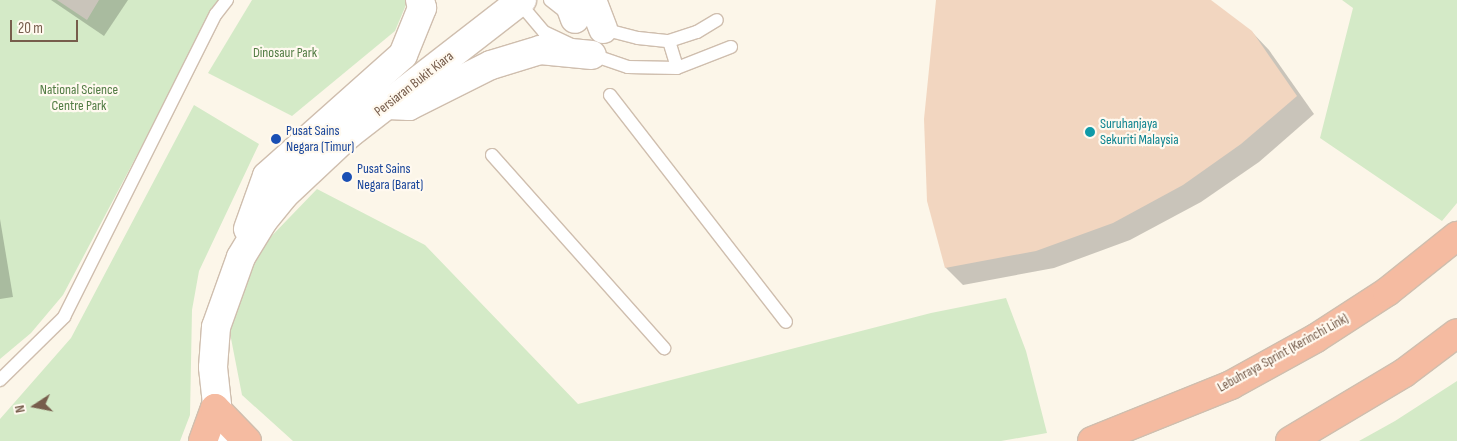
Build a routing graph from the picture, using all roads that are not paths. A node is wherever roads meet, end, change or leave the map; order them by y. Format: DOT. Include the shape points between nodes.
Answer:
graph roads {
  1 [pos="227,0"];
  2 [pos="420,0"];
  3 [pos="550,0"];
  4 [pos="519,1"];
  5 [pos="578,6"];
  6 [pos="717,20"];
  7 [pos="603,29"];
  8 [pos="669,41"];
  9 [pos="731,47"];
  10 [pos="592,56"];
  11 [pos="677,68"];
  12 [pos="610,95"];
  13 [pos="387,105"];
  14 [pos="492,155"];
  15 [pos="1457,236"];
  16 [pos="240,257"];
  17 [pos="786,322"];
  18 [pos="1457,333"];
  19 [pos="664,348"];
  20 [pos="0,380"];
  21 [pos="216,408"];
  22 [pos="203,441"];
  23 [pos="221,441"];
  24 [pos="247,441"];
  25 [pos="1092,441"];
  26 [pos="1290,441"];
  1 -- 20 [label="lane" via="216,14 64,317"];
  2 -- 16 [label="street" via="422,8 403,55 267,176 251,215"];
  3 -- 5 [label="lane"];
  4 -- 10 [label="lane" via="544,32"];
  4 -- 13 [label="street, Persiaran Bukit Kiara"];
  5 -- 7 [label="street"];
  6 -- 8 [label="lane" via="696,32"];
  7 -- 8 [label="lane"];
  8 -- 11 [label="lane"];
  9 -- 11 [label="lane"];
  10 -- 11 [label="lane" via="628,66"];
  10 -- 13 [label="street" via="540,50 491,65 409,106"];
  12 -- 17 [label="lane"];
  13 -- 16 [label="street, Persiaran Bukit Kiara" via="349,134 284,195"];
  14 -- 19 [label="lane"];
  15 -- 25 [label="highway, Lebuhraya Sprint (Kerinchi Link)" via="1387,292 1316,338 1231,385"];
  16 -- 21 [label="street, Persiaran Bukit Kiara" via="216,327 213,367"];
  18 -- 26 [label="highway" via="1404,373"];
  21 -- 22 [label="highway"];
  21 -- 23 [label="street, Persiaran Bukit Kiara"];
  21 -- 24 [label="highway"];
}
